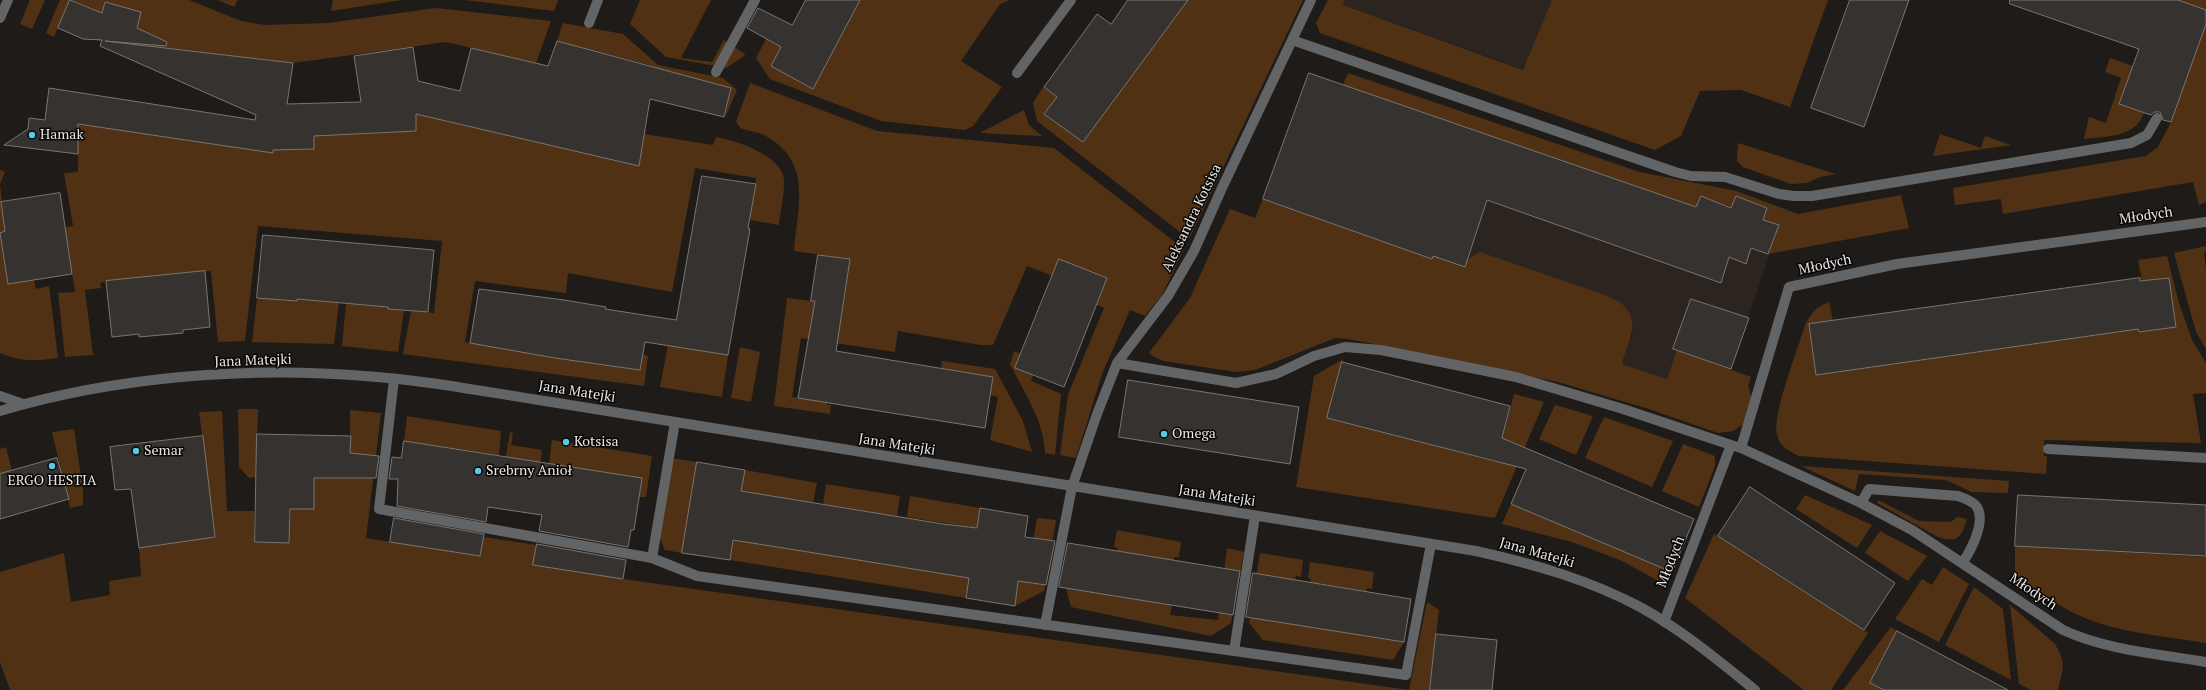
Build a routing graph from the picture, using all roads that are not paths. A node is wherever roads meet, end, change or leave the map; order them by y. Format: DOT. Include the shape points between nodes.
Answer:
graph roads {
  1 [pos="8,0"];
  2 [pos="598,0"];
  3 [pos="754,0"];
  4 [pos="1071,0"];
  5 [pos="1310,0"];
  6 [pos="0,18"];
  7 [pos="589,23"];
  8 [pos="1292,40"];
  9 [pos="716,72"];
  10 [pos="1017,73"];
  11 [pos="2157,118"];
  12 [pos="2206,222"];
  13 [pos="1117,363"];
  14 [pos="394,379"];
  15 [pos="0,396"];
  16 [pos="23,404"];
  17 [pos="0,411"];
  18 [pos="675,422"];
  19 [pos="1736,447"];
  20 [pos="2048,449"];
  21 [pos="2206,458"];
  22 [pos="1072,487"];
  23 [pos="1861,502"];
  24 [pos="1255,516"];
  25 [pos="1431,544"];
  26 [pos="652,558"];
  27 [pos="1963,562"];
  28 [pos="1664,622"];
  29 [pos="1045,625"];
  30 [pos="1234,652"];
  31 [pos="2206,662"];
  32 [pos="1755,690"];
  1 -- 6 [label="street"];
  2 -- 7 [label="street"];
  3 -- 9 [label="street"];
  4 -- 10 [label="street"];
  5 -- 8 [label="street, Aleksandra Kotsisa"];
  8 -- 11 [label="street" via="1675,172 1691,176 1725,177 1779,194 1794,196 1812,196 1888,185 2131,143 2147,135"];
  8 -- 13 [label="street, Aleksandra Kotsisa" via="1194,251 1168,296"];
  12 -- 19 [label="street, Młodych" via="1897,264 1789,287"];
  13 -- 19 [label="street, Młodych" via="1236,383 1276,374 1314,356 1345,347 1381,350 1516,377"];
  13 -- 22 [label="street, Aleksandra Kotsisa"];
  14 -- 16 [label="street, Jana Matejki" via="315,373 185,377 105,387"];
  14 -- 18 [label="street, Jana Matejki"];
  14 -- 26 [label="street" via="379,510"];
  15 -- 16 [label="street"];
  16 -- 17 [label="street, Jana Matejki"];
  18 -- 22 [label="street, Jana Matejki"];
  18 -- 26 [label="street"];
  19 -- 23 [label="street, Młodych"];
  19 -- 28 [label="street, Młodych"];
  20 -- 21 [label="street"];
  22 -- 24 [label="street, Jana Matejki"];
  22 -- 29 [label="street, Aleksandra Kotsisa"];
  23 -- 27 [label="street, Młodych"];
  23 -- 27 [label="street" via="1869,489 1958,496 1969,500 1977,507 1979,519 1975,543"];
  24 -- 25 [label="street, Jana Matejki"];
  24 -- 30 [label="street"];
  25 -- 28 [label="street, Jana Matejki" via="1554,570 1618,596"];
  25 -- 30 [label="street" via="1406,675"];
  26 -- 29 [label="street" via="697,576"];
  27 -- 31 [label="street, Młodych" via="2063,630 2078,637"];
  28 -- 32 [label="street, Jana Matejki" via="1699,645"];
  29 -- 30 [label="street"];
}
